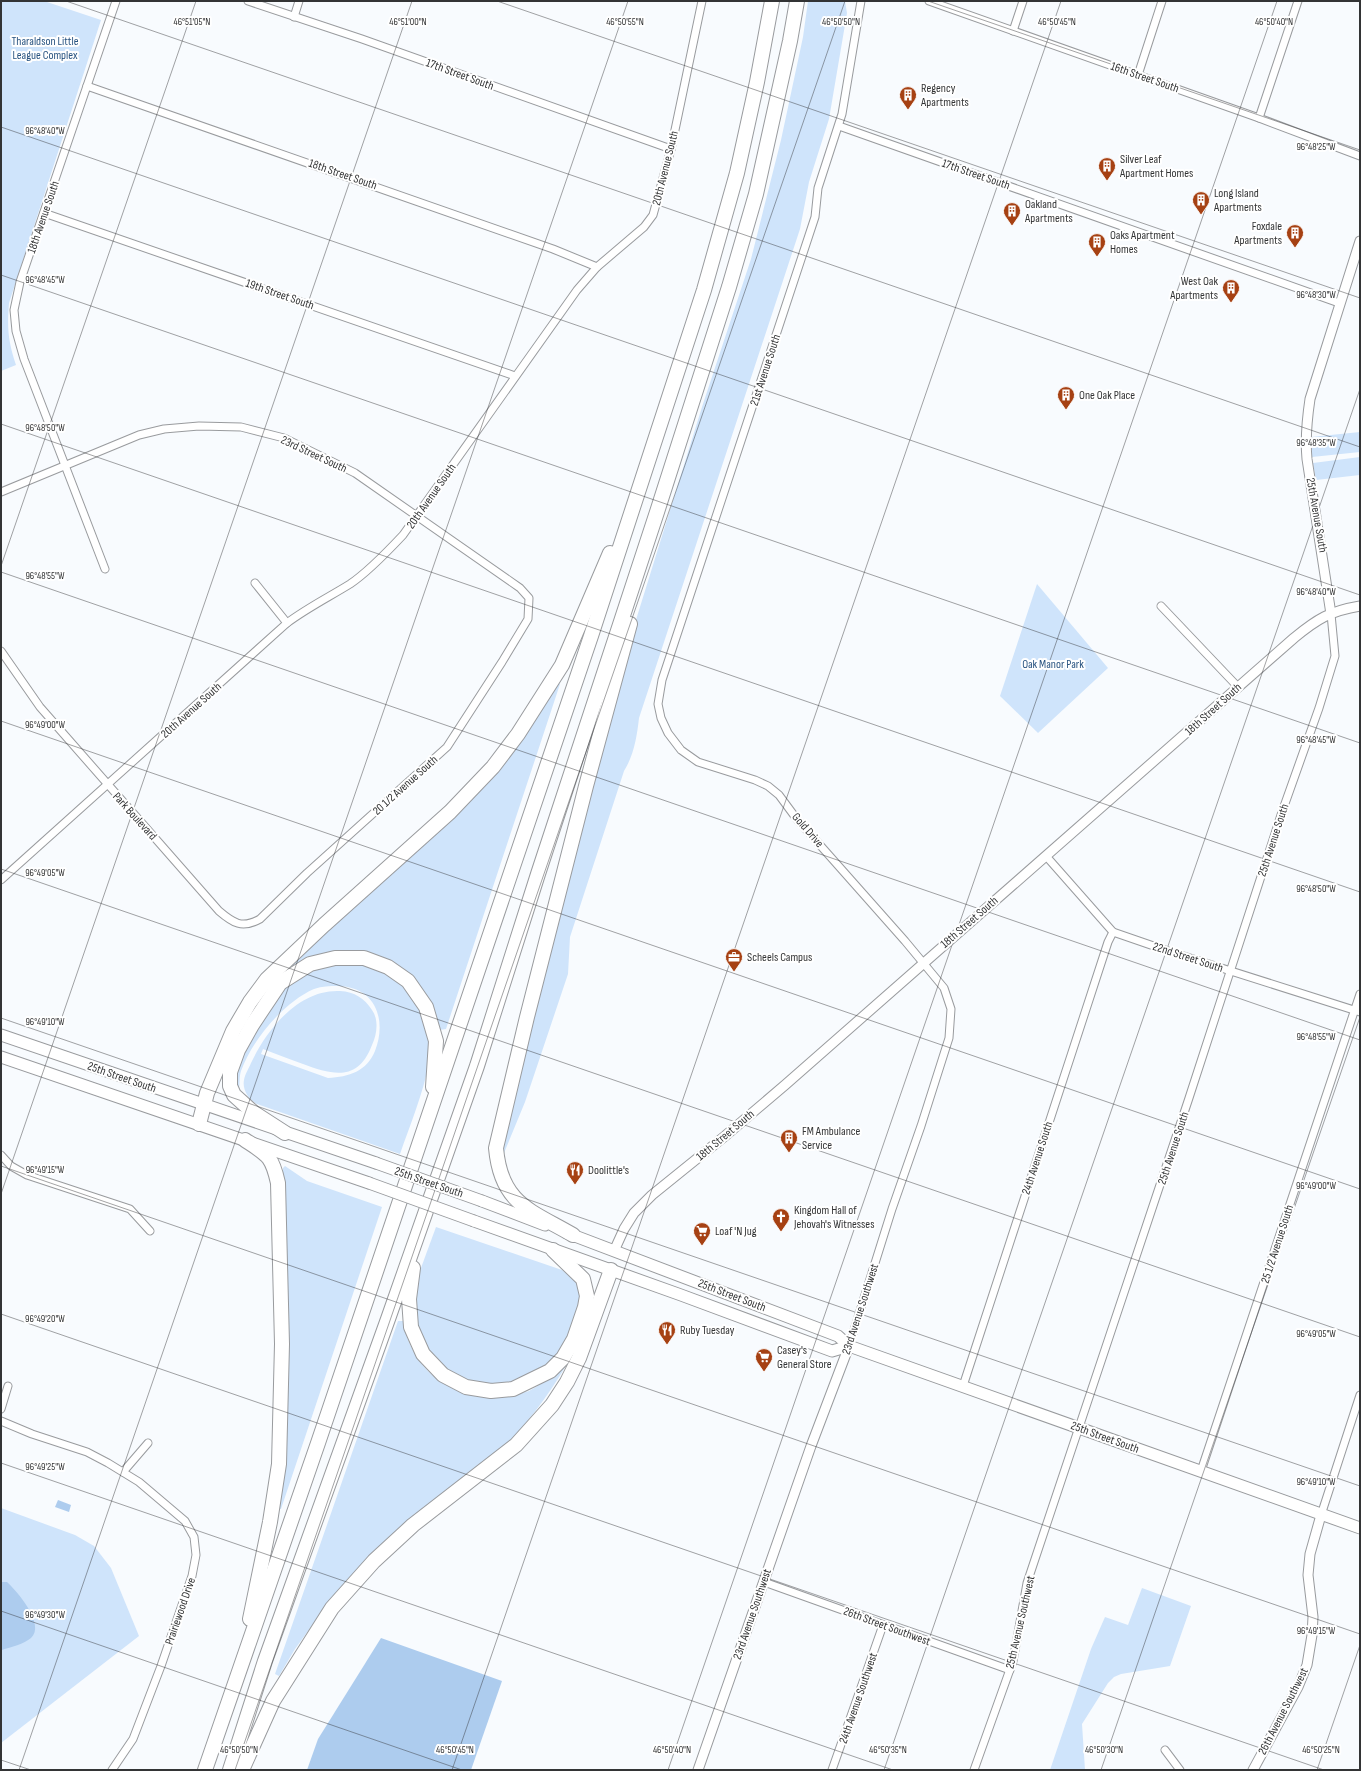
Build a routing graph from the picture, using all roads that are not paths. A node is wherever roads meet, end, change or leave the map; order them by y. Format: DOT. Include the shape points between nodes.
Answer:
graph roads {
  1 [pos="116,1"];
  2 [pos="248,1"];
  3 [pos="299,1"];
  4 [pos="702,1"];
  5 [pos="772,1"];
  6 [pos="797,1"];
  7 [pos="861,1"];
  8 [pos="929,1"];
  9 [pos="1023,1"];
  10 [pos="1162,1"];
  11 [pos="1298,1"];
  12 [pos="294,17"];
  13 [pos="1013,31"];
  14 [pos="1138,75"];
  15 [pos="87,86"];
  16 [pos="1259,118"];
  17 [pos="839,126"];
  18 [pos="671,149"];
  19 [pos="1360,156"];
  20 [pos="44,213"];
  21 [pos="1360,241"];
  22 [pos="597,267"];
  23 [pos="1339,303"];
  24 [pos="515,376"];
  25 [pos="65,466"];
  26 [pos="645,470"];
  27 [pos="1,492"];
  28 [pos="657,512"];
  29 [pos="418,515"];
  30 [pos="105,569"];
  31 [pos="255,583"];
  32 [pos="1160,606"];
  33 [pos="1360,606"];
  34 [pos="1331,614"];
  35 [pos="287,623"];
  36 [pos="1,651"];
  37 [pos="502,662"];
  38 [pos="1238,687"];
  39 [pos="668,733"];
  40 [pos="107,785"];
  41 [pos="1046,856"];
  42 [pos="1,880"];
  43 [pos="288,892"];
  44 [pos="1113,932"];
  45 [pos="923,963"];
  46 [pos="1230,971"];
  47 [pos="1360,994"];
  48 [pos="1357,1011"];
  49 [pos="1,1035"];
  50 [pos="1,1057"];
  51 [pos="204,1104"];
  52 [pos="432,1104"];
  53 [pos="199,1124"];
  54 [pos="285,1133"];
  55 [pos="245,1140"];
  56 [pos="1,1155"];
  57 [pos="150,1231"];
  58 [pos="419,1231"];
  59 [pos="573,1235"];
  60 [pos="553,1250"];
  61 [pos="614,1251"];
  62 [pos="611,1270"];
  63 [pos="849,1346"];
  64 [pos="8,1386"];
  65 [pos="963,1386"];
  66 [pos="1360,1395"];
  67 [pos="1,1409"];
  68 [pos="1,1421"];
  69 [pos="1080,1428"];
  70 [pos="148,1443"];
  71 [pos="1200,1471"];
  72 [pos="123,1472"];
  73 [pos="1321,1515"];
  74 [pos="1360,1528"];
  75 [pos="764,1582"];
  76 [pos="883,1625"];
  77 [pos="240,1669"];
  78 [pos="1010,1670"];
  79 [pos="1165,1750"];
  80 [pos="112,1770"];
  81 [pos="205,1770"];
  82 [pos="230,1770"];
  83 [pos="242,1770"];
  84 [pos="698,1770"];
  85 [pos="832,1770"];
  86 [pos="974,1770"];
  87 [pos="1180,1770"];
  88 [pos="1253,1770"];
  1 -- 15 [label="street, 18th Avenue South"];
  2 -- 12 [label="street, 17th Street South"];
  3 -- 12 [label="street"];
  4 -- 18 [label="street, 20th Avenue South"];
  5 -- 26 [label="highway" via="737,173 704,290"];
  6 -- 28 [label="highway" via="756,194"];
  7 -- 17 [label="street, 21st Avenue South"];
  8 -- 13 [label="street, 16th Street South"];
  9 -- 13 [label="street"];
  10 -- 14 [label="street"];
  11 -- 16 [label="street"];
  12 -- 18 [label="street, 17th Street South"];
  13 -- 14 [label="street, 16th Street South"];
  14 -- 16 [label="street, 16th Street South"];
  15 -- 20 [label="street, 18th Avenue South"];
  15 -- 22 [label="street, 18th Street South"];
  16 -- 19 [label="street, 16th Street South"];
  17 -- 23 [label="street, 17th Street South"];
  17 -- 39 [label="street, 21st Avenue South" via="818,188 815,217 662,680 658,704"];
  18 -- 22 [label="street, 20th Avenue South" via="653,215 644,227"];
  20 -- 24 [label="street, 19th Street South"];
  20 -- 25 [label="street, 18th Avenue South" via="20,282 14,310 16,331 24,359"];
  21 -- 23 [label="street, 25th Avenue South"];
  22 -- 24 [label="street, 20th Avenue South" via="577,290"];
  23 -- 34 [label="street, 25th Avenue South" via="1310,399 1306,421 1306,443"];
  24 -- 29 [label="street, 20th Avenue South"];
  25 -- 27 [label="street, 23rd Street South"];
  25 -- 29 [label="street, 23rd Street South" via="139,436 164,429 199,426 241,427 284,438 348,470"];
  25 -- 30 [label="street, 18th Avenue South"];
  26 -- 51 [label="highway" via="562,665 518,734 493,767 450,812 267,979 233,1031"];
  26 -- 52 [label="highway"];
  28 -- 58 [label="highway" via="477,1066"];
  28 -- 59 [label="highway" via="527,1017 496,1148 498,1167 513,1197"];
  29 -- 35 [label="street, 20th Avenue South" via="403,535 351,583"];
  29 -- 37 [label="street, 23rd Street South" via="520,588 529,598 528,618"];
  31 -- 35 [label="street"];
  32 -- 38 [label="street"];
  33 -- 34 [label="street, 18th Street South"];
  34 -- 38 [label="street, 18th Street South" via="1318,619"];
  34 -- 46 [label="street, 25th Avenue South" via="1335,656"];
  35 -- 40 [label="street, 20th Avenue South"];
  36 -- 40 [label="street, Park Boulevard" via="40,707"];
  37 -- 43 [label="street, 20 1/2 Avenue South" via="447,747"];
  38 -- 41 [label="street, 18th Street South"];
  39 -- 45 [label="street, Gold Drive" via="681,750 698,762 755,780 779,795 796,818"];
  40 -- 42 [label="street, 20th Avenue South"];
  40 -- 43 [label="street, Park Boulevard" via="227,918 244,925 252,923 260,919"];
  41 -- 44 [label="street"];
  41 -- 45 [label="street, 18th Street South"];
  44 -- 46 [label="street, 22nd Street South"];
  44 -- 65 [label="street, 24th Avenue South"];
  45 -- 61 [label="street, 18th Street South" via="761,1105 652,1195 627,1224"];
  45 -- 63 [label="street, 23rd Avenue Southwest" via="944,988 951,1009 950,1034"];
  46 -- 48 [label="street, 22nd Street South"];
  46 -- 69 [label="street, 25th Avenue South"];
  47 -- 48 [label="street, 25 1/2 Avenue South"];
  48 -- 71 [label="street, 25 1/2 Avenue South"];
  49 -- 51 [label="main road, 25th Street South"];
  50 -- 53 [label="main road, 25th Street South"];
  51 -- 53 [label="highway"];
  51 -- 54 [label="main road, 25th Street South"];
  52 -- 54 [label="highway" via="436,1041 426,1007 408,981 388,967 364,958 335,958 310,964 280,983 252,1025 238,1050 230,1072 230,1086 234,1095 254,1113"];
  52 -- 77 [label="highway"];
  53 -- 55 [label="main road, 25th Street South"];
  54 -- 59 [label="main road, 25th Street South, bridge" via="376,1163"];
  55 -- 60 [label="main road, 25th Street South, bridge"];
  55 -- 77 [label="highway" via="268,1155 275,1167 278,1183 282,1344 279,1464"];
  56 -- 57 [label="street" via="11,1166 27,1175 130,1209"];
  58 -- 60 [label="highway" via="409,1299 411,1326 423,1354 443,1374 466,1387 491,1391 513,1389 550,1371 563,1358 574,1339 587,1296 584,1280"];
  58 -- 82 [label="highway" via="265,1661"];
  59 -- 61 [label="main road, 25th Street South"];
  60 -- 62 [label="main road, 25th Street South"];
  61 -- 62 [label="main road, 18th Street South"];
  61 -- 63 [label="main road, 25th Street South" via="838,1336"];
  62 -- 63 [label="main road, 25th Street South" via="832,1351"];
  62 -- 83 [label="highway" via="580,1358 552,1405 516,1445 413,1525 374,1561 332,1608 273,1701"];
  63 -- 65 [label="main road, 25th Street South"];
  63 -- 75 [label="street, 23rd Avenue Southwest"];
  64 -- 67 [label="street"];
  65 -- 69 [label="main road, 25th Street South"];
  66 -- 73 [label="street, 26th Avenue Southwest"];
  68 -- 72 [label="street, Prairiewood Drive" via="87,1452"];
  69 -- 71 [label="main road, 25th Street South"];
  69 -- 78 [label="street, 25th Avenue Southwest" via="1027,1583"];
  70 -- 72 [label="street"];
  71 -- 73 [label="main road, 25th Street South"];
  72 -- 80 [label="street, Prairiewood Drive" via="139,1482 185,1521 194,1537 196,1556 192,1576 133,1739"];
  73 -- 74 [label="main road, 25th Street South"];
  73 -- 88 [label="street, 26th Avenue Southwest" via="1310,1554 1312,1635 1307,1665"];
  75 -- 76 [label="street, 26th Street Southwest"];
  75 -- 84 [label="street, 23rd Avenue Southwest"];
  76 -- 78 [label="street, 26th Street Southwest"];
  76 -- 85 [label="street, 24th Avenue Southwest"];
  77 -- 81 [label="highway"];
  78 -- 86 [label="street, 25th Avenue Southwest"];
  79 -- 87 [label="street"];
}
